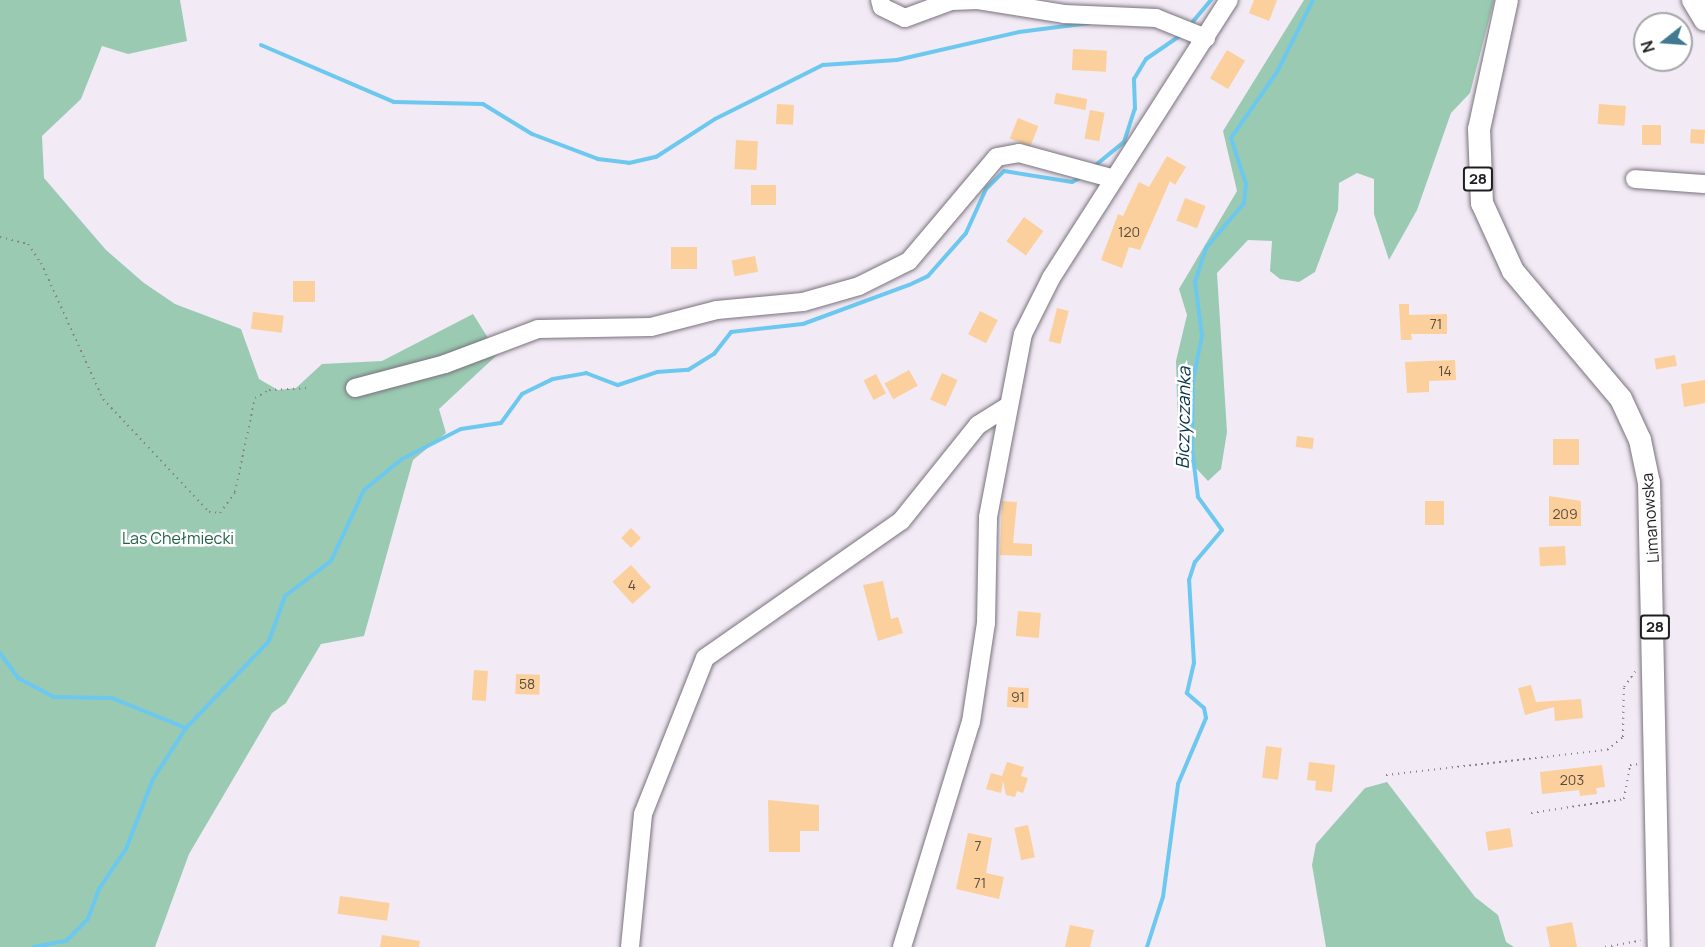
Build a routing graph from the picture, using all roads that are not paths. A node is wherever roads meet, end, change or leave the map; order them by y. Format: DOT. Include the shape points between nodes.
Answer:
graph roads {
  1 [pos="880,0"];
  2 [pos="1229,0"];
  3 [pos="1507,0"];
  4 [pos="1693,0"];
  5 [pos="1705,20"];
  6 [pos="1199,35"];
  7 [pos="1106,176"];
  8 [pos="1635,179"];
  9 [pos="1705,184"];
  10 [pos="355,388"];
  11 [pos="1007,407"];
  12 [pos="1659,942"];
  13 [pos="630,947"];
  14 [pos="902,947"];
  1 -- 6 [label="street" via="882,7 905,18 951,1 978,0 1064,14 1156,18"];
  2 -- 6 [label="street"];
  3 -- 12 [label="main road, Limanowska / 28" via="1479,129 1482,204 1513,271 1606,376 1640,440 1653,513"];
  4 -- 5 [label="main road"];
  6 -- 7 [label="street"];
  7 -- 10 [label="street" via="1019,153 997,157 909,261 882,278 834,295 717,310 651,327 538,329 445,364"];
  7 -- 11 [label="street" via="1023,334"];
  8 -- 9 [label="street"];
  11 -- 13 [label="street" via="978,425 901,521 705,658 671,732 643,814"];
  11 -- 14 [label="street" via="988,517 986,623 972,722"];
}
